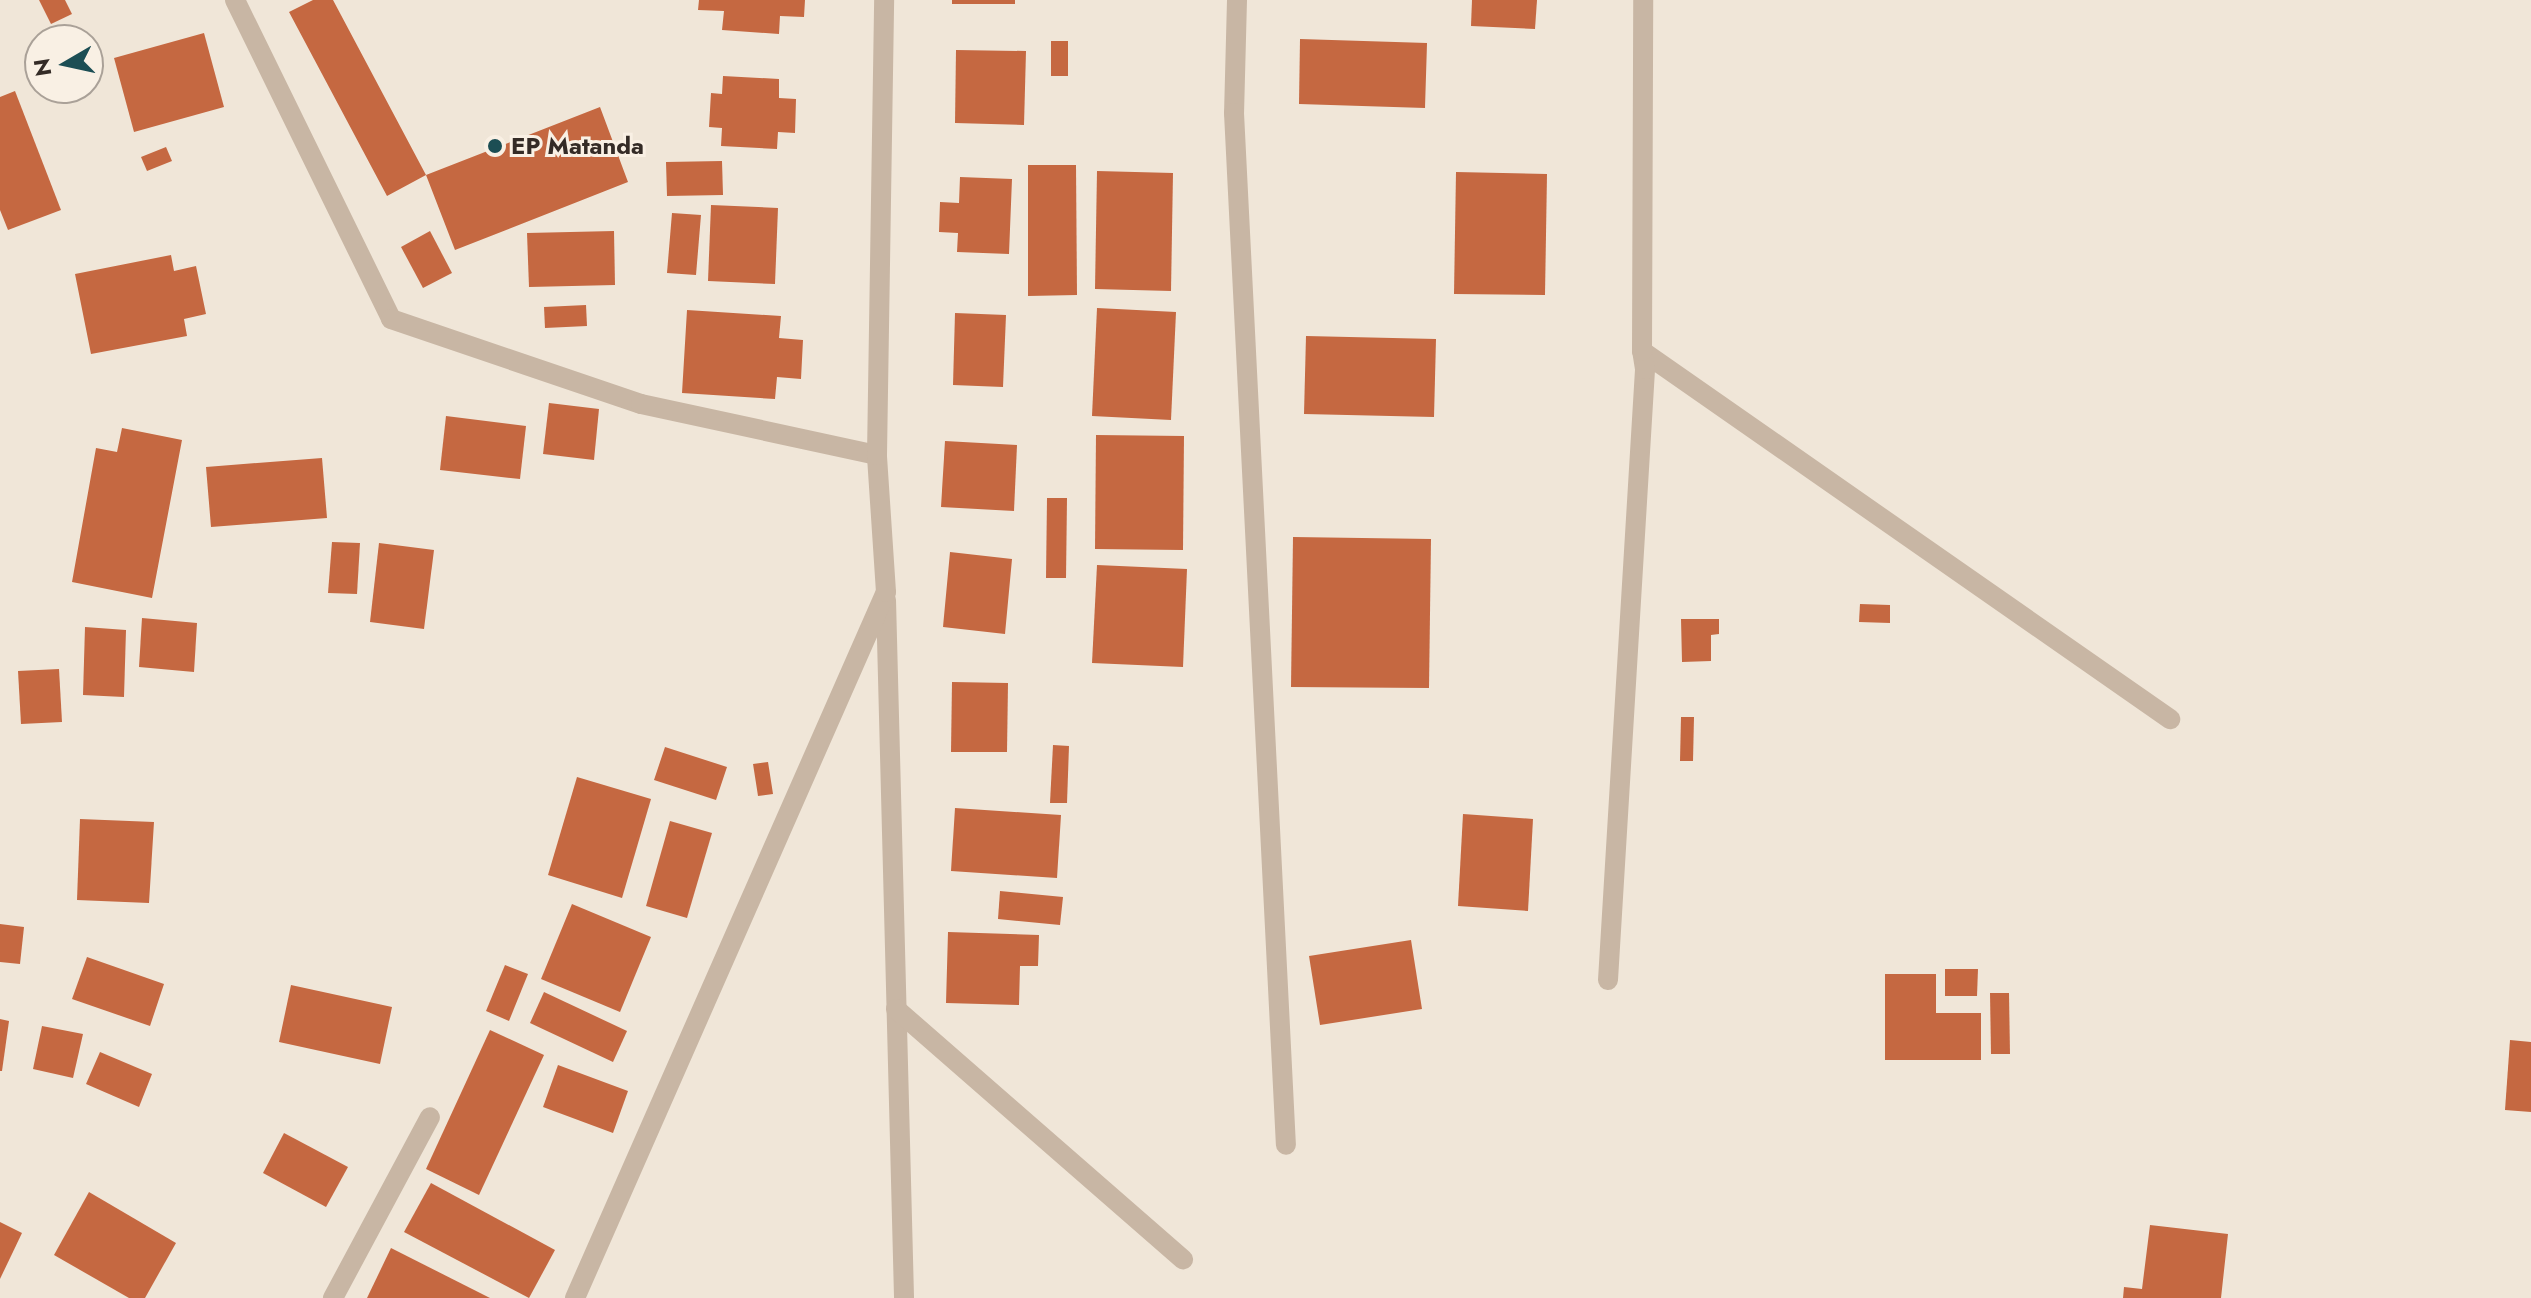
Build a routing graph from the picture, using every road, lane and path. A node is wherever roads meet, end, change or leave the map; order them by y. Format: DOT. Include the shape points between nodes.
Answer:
graph roads {
  1 [pos="235,0"];
  2 [pos="884,0"];
  3 [pos="1237,0"];
  4 [pos="1643,0"];
  5 [pos="1642,351"];
  6 [pos="877,455"];
  7 [pos="886,592"];
  8 [pos="2170,719"];
  9 [pos="1608,980"];
  10 [pos="896,1009"];
  11 [pos="430,1117"];
  12 [pos="1286,1145"];
  13 [pos="1183,1259"];
  14 [pos="333,1298"];
  15 [pos="575,1298"];
  16 [pos="904,1298"];
  1 -- 6 [label="street" via="391,319 641,404"];
  2 -- 6 [label="street"];
  3 -- 12 [label="street" via="1234,113"];
  4 -- 5 [label="street"];
  5 -- 8 [label="street"];
  5 -- 9 [label="street"];
  6 -- 7 [label="street"];
  7 -- 10 [label="street"];
  7 -- 15 [label="street"];
  10 -- 13 [label="street"];
  10 -- 16 [label="street"];
  11 -- 14 [label="street"];
}
